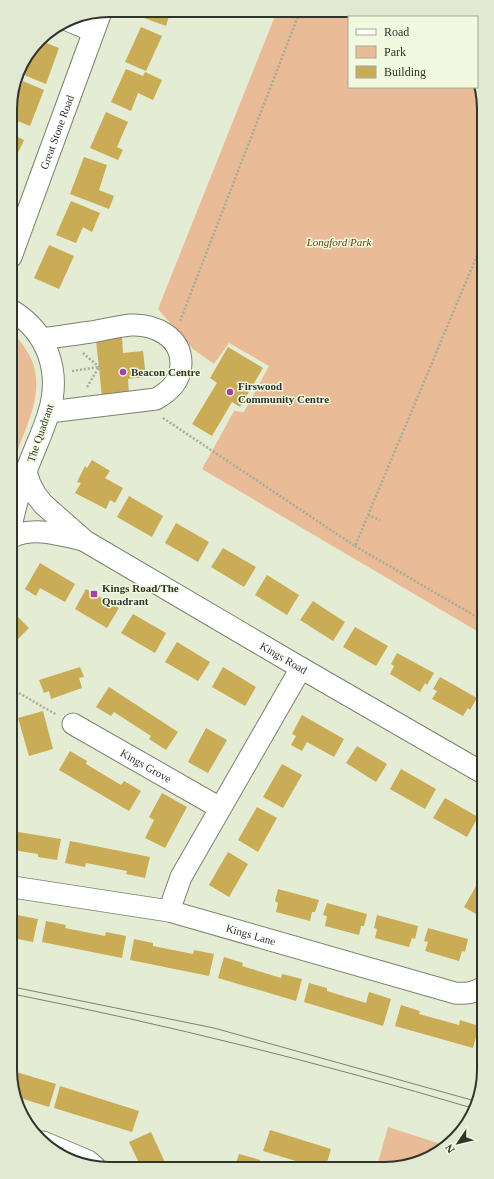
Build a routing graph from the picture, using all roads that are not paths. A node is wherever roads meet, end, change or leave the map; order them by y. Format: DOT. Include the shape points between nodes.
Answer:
graph roads {
  1 [pos="99,18"];
  2 [pos="75,24"];
  3 [pos="93,31"];
  4 [pos="17,238"];
  5 [pos="17,314"];
  6 [pos="42,339"];
  7 [pos="49,412"];
  8 [pos="26,472"];
  9 [pos="17,488"];
  10 [pos="17,535"];
  11 [pos="86,541"];
  12 [pos="301,668"];
  13 [pos="72,724"];
  14 [pos="477,770"];
  15 [pos="220,808"];
  16 [pos="17,888"];
  17 [pos="169,911"];
  18 [pos="477,990"];
  1 -- 3 [label="street, Great Stone Road"];
  2 -- 3 [label="street"];
  3 -- 4 [label="street, Great Stone Road"];
  5 -- 6 [label="street, The Quadrant"];
  6 -- 7 [label="street, The Quadrant" via="53,372 53,393"];
  6 -- 7 [label="street" via="131,325 150,327 166,334 172,340 177,346 181,362 175,385 156,399"];
  7 -- 8 [label="street, The Quadrant"];
  8 -- 9 [label="street, The Quadrant"];
  8 -- 11 [label="street, Kings Road" via="30,484 43,504"];
  10 -- 11 [label="street, Kings Road" via="33,531"];
  11 -- 12 [label="street, Kings Road"];
  12 -- 14 [label="street, Kings Road"];
  12 -- 15 [label="street"];
  13 -- 15 [label="street, Kings Grove"];
  15 -- 17 [label="street" via="181,877"];
  16 -- 17 [label="street, Kings Lane"];
  17 -- 18 [label="street, Kings Lane" via="455,993 466,994"];
}
